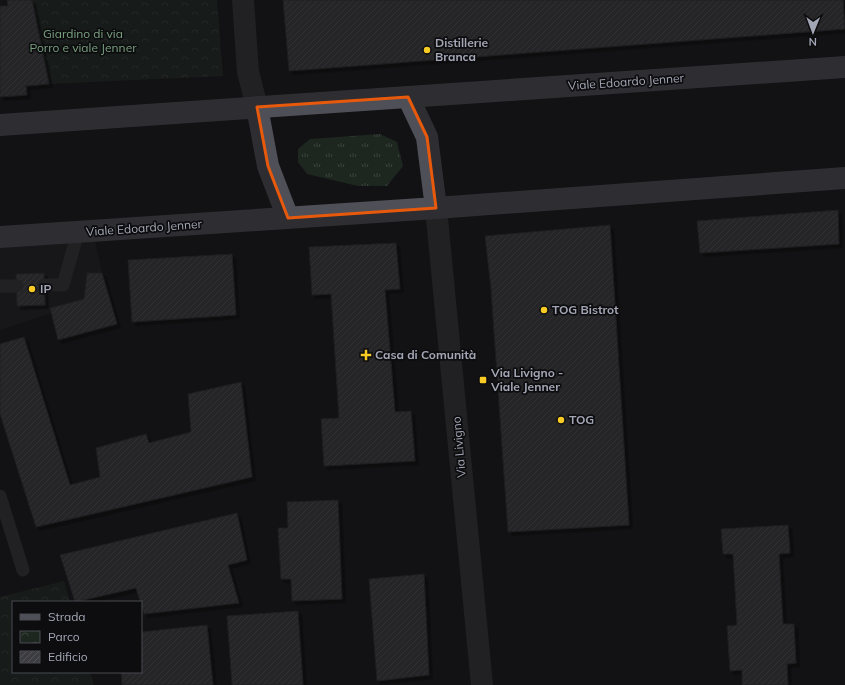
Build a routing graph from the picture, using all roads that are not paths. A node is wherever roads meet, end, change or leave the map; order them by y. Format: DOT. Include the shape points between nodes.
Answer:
graph roads {
  1 [pos="243,0"];
  2 [pos="845,66"];
  3 [pos="408,97"];
  4 [pos="257,107"];
  5 [pos="0,125"];
  6 [pos="845,178"];
  7 [pos="436,208"];
  8 [pos="288,218"];
  9 [pos="78,232"];
  10 [pos="0,237"];
  11 [pos="44,285"];
  12 [pos="0,286"];
  13 [pos="17,286"];
  14 [pos="0,496"];
  15 [pos="23,570"];
  16 [pos="482,685"];
  1 -- 4 [label="street" via="248,72"];
  2 -- 3 [label="main road, Viale Edoardo Jenner"];
  3 -- 4 [label="main road, Viale Edoardo Jenner"];
  3 -- 7 [label="main road" via="427,137"];
  4 -- 5 [label="main road, Viale Edoardo Jenner"];
  4 -- 8 [label="main road" via="268,166"];
  6 -- 7 [label="main road, Viale Edoardo Jenner"];
  7 -- 8 [label="main road, Viale Edoardo Jenner"];
  7 -- 16 [label="street, Via Livigno"];
  8 -- 9 [label="main road, Viale Edoardo Jenner"];
  9 -- 10 [label="main road, Viale Edoardo Jenner"];
  9 -- 11 [label="lane" via="64,284"];
  12 -- 13 [label="lane"];
  14 -- 15 [label="lane"];
}
